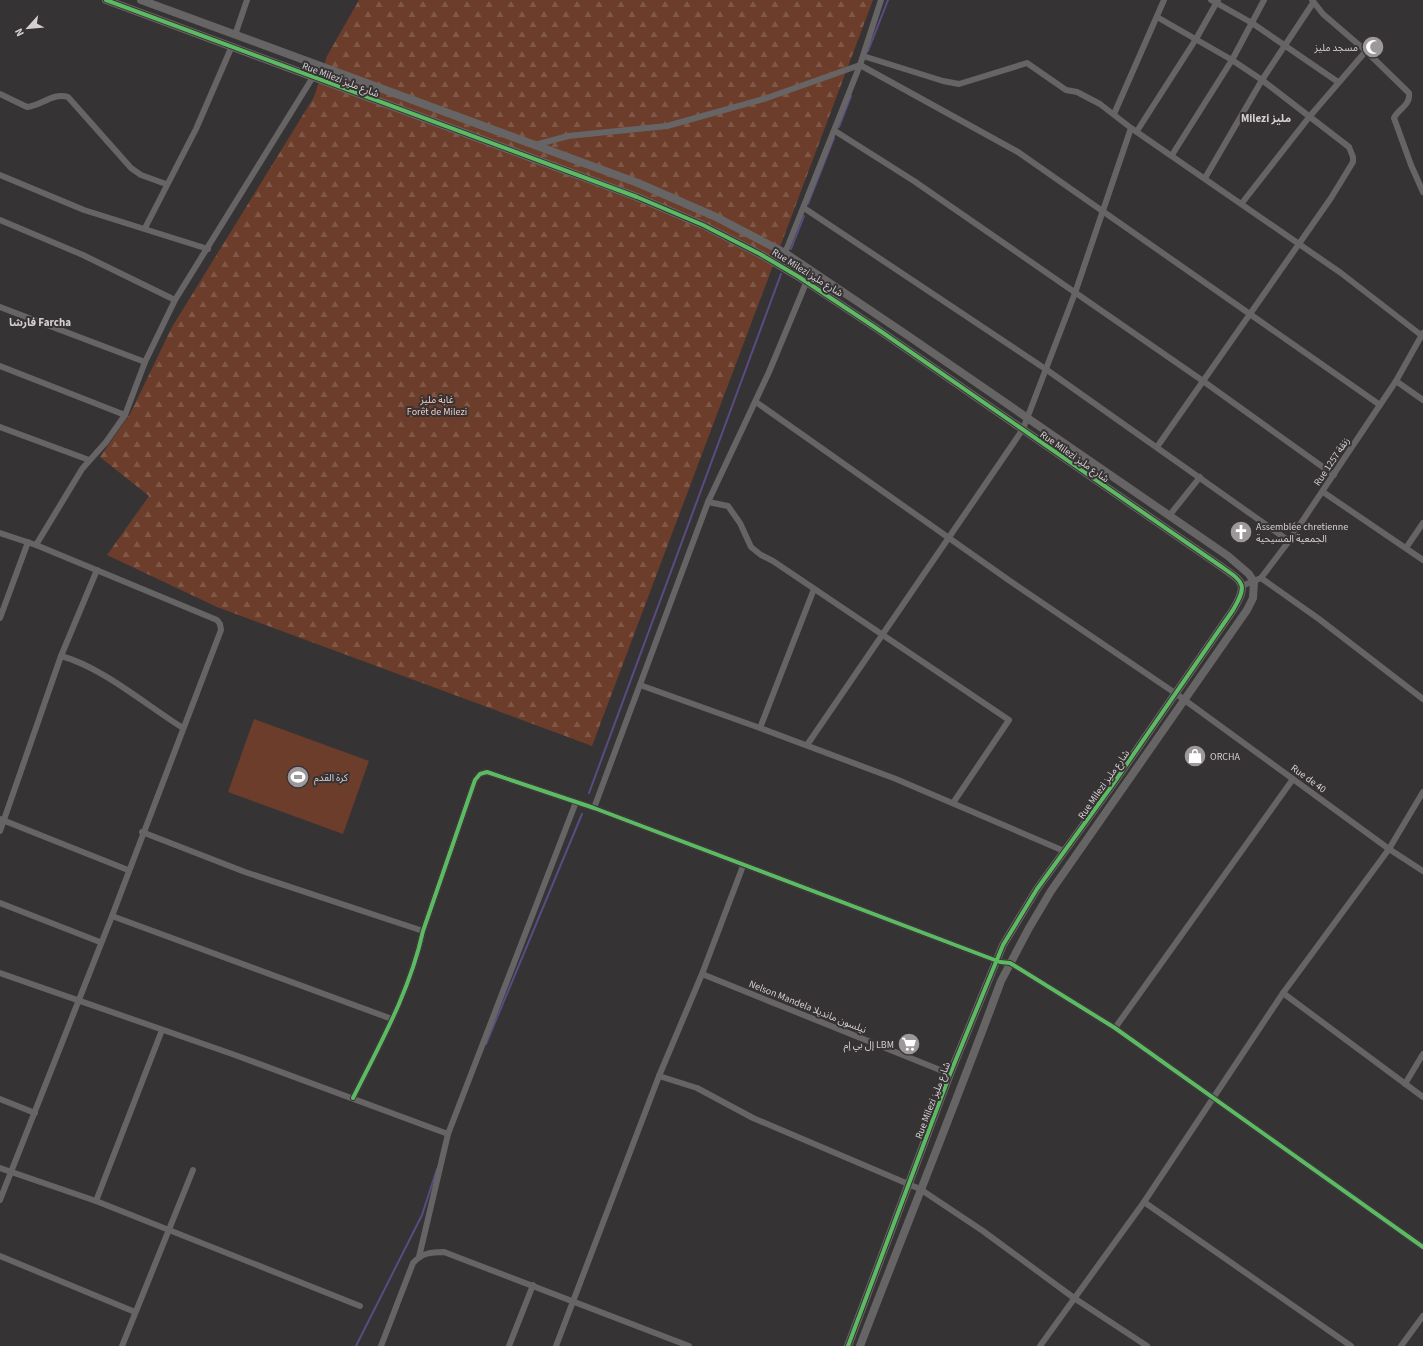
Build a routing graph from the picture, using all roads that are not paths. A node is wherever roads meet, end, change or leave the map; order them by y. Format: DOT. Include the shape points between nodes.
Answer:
graph roads {
  1 [pos="106,0"];
  2 [pos="141,0"];
  3 [pos="247,0"];
  4 [pos="881,0"];
  5 [pos="1164,0"];
  6 [pos="1264,0"];
  7 [pos="1215,1"];
  8 [pos="1312,2"];
  9 [pos="1157,17"];
  10 [pos="1252,23"];
  11 [pos="235,34"];
  12 [pos="1196,39"];
  13 [pos="1284,45"];
  14 [pos="232,46"];
  15 [pos="1366,51"];
  16 [pos="863,56"];
  17 [pos="1232,60"];
  18 [pos="860,65"];
  19 [pos="312,77"];
  20 [pos="1262,80"];
  21 [pos="1338,82"];
  22 [pos="0,94"];
  23 [pos="1114,114"];
  24 [pos="1310,116"];
  25 [pos="1134,130"];
  26 [pos="835,132"];
  27 [pos="534,145"];
  28 [pos="1172,155"];
  29 [pos="0,175"];
  30 [pos="1205,178"];
  31 [pos="166,184"];
  32 [pos="1423,192"];
  33 [pos="1242,203"];
  34 [pos="804,208"];
  35 [pos="1104,211"];
  36 [pos="0,220"];
  37 [pos="144,228"];
  38 [pos="1298,243"];
  39 [pos="208,249"];
  40 [pos="785,253"];
  41 [pos="811,270"];
  42 [pos="806,281"];
  43 [pos="1075,293"];
  44 [pos="175,300"];
  45 [pos="0,307"];
  46 [pos="1249,313"];
  47 [pos="1422,334"];
  48 [pos="145,362"];
  49 [pos="0,366"];
  50 [pos="1046,370"];
  51 [pos="1203,381"];
  52 [pos="1396,381"];
  53 [pos="1423,400"];
  54 [pos="756,402"];
  55 [pos="1380,405"];
  56 [pos="125,416"];
  57 [pos="1028,419"];
  58 [pos="0,427"];
  59 [pos="1023,429"];
  60 [pos="1157,446"];
  61 [pos="89,460"];
  62 [pos="1334,475"];
  63 [pos="1200,477"];
  64 [pos="1323,492"];
  65 [pos="708,502"];
  66 [pos="1169,516"];
  67 [pos="1423,523"];
  68 [pos="0,533"];
  69 [pos="950,539"];
  70 [pos="1289,541"];
  71 [pos="28,542"];
  72 [pos="36,545"];
  73 [pos="1406,548"];
  74 [pos="1423,560"];
  75 [pos="96,570"];
  76 [pos="1258,580"];
  77 [pos="1242,586"];
  78 [pos="814,590"];
  79 [pos="0,618"];
  80 [pos="882,635"];
  81 [pos="61,656"];
  82 [pos="640,685"];
  83 [pos="1175,693"];
  84 [pos="1183,699"];
  85 [pos="1423,699"];
  86 [pos="183,728"];
  87 [pos="760,728"];
  88 [pos="807,745"];
  89 [pos="1293,779"];
  90 [pos="1423,792"];
  91 [pos="576,802"];
  92 [pos="953,803"];
  93 [pos="594,808"];
  94 [pos="2,820"];
  95 [pos="0,831"];
  96 [pos="142,832"];
  97 [pos="1389,849"];
  98 [pos="1064,851"];
  99 [pos="742,866"];
  100 [pos="128,870"];
  101 [pos="1423,871"];
  102 [pos="0,903"];
  103 [pos="112,916"];
  104 [pos="423,931"];
  105 [pos="100,942"];
  106 [pos="997,960"];
  107 [pos="1010,963"];
  108 [pos="0,973"];
  109 [pos="702,974"];
  110 [pos="1283,993"];
  111 [pos="78,999"];
  112 [pos="392,1019"];
  113 [pos="1114,1028"];
  114 [pos="162,1030"];
  115 [pos="1423,1054"];
  116 [pos="950,1074"];
  117 [pos="659,1076"];
  118 [pos="1405,1084"];
  119 [pos="1214,1096"];
  120 [pos="1423,1097"];
  121 [pos="354,1098"];
  122 [pos="0,1099"];
  123 [pos="35,1113"];
  124 [pos="448,1134"];
  125 [pos="0,1168"];
  126 [pos="193,1170"];
  127 [pos="10,1172"];
  128 [pos="910,1185"];
  129 [pos="920,1189"];
  130 [pos="0,1200"];
  131 [pos="96,1201"];
  132 [pos="1144,1202"];
  133 [pos="168,1230"];
  134 [pos="1423,1247"];
  135 [pos="0,1256"];
  136 [pos="419,1257"];
  137 [pos="533,1285"];
  138 [pos="1074,1298"];
  139 [pos="574,1301"];
  140 [pos="360,1306"];
  141 [pos="135,1312"];
  142 [pos="1423,1316"];
  143 [pos="122,1346"];
  144 [pos="380,1346"];
  145 [pos="509,1346"];
  146 [pos="556,1346"];
  147 [pos="689,1346"];
  148 [pos="848,1346"];
  149 [pos="860,1346"];
  150 [pos="1040,1346"];
  151 [pos="1147,1346"];
  152 [pos="1351,1346"];
  153 [pos="1401,1346"];
  1 -- 14 [label="street, Rue Milezi شارع مليز"];
  2 -- 11 [label="street, Rue Milezi شارع مليز"];
  3 -- 11 [label="street"];
  4 -- 16 [label="street"];
  5 -- 9 [label="street"];
  6 -- 10 [label="street"];
  7 -- 10 [label="street"];
  7 -- 12 [label="street"];
  8 -- 13 [label="street"];
  8 -- 15 [label="street"];
  9 -- 12 [label="street"];
  9 -- 23 [label="street"];
  10 -- 13 [label="street"];
  10 -- 17 [label="street"];
  11 -- 27 [label="street, Rue Milezi شارع مليز"];
  12 -- 17 [label="street"];
  12 -- 25 [label="street"];
  13 -- 20 [label="street"];
  13 -- 21 [label="street"];
  14 -- 19 [label="street, Rue Milezi شارع مليز"];
  14 -- 31 [label="street" via="196,129"];
  15 -- 21 [label="street"];
  15 -- 32 [label="street" via="1409,94 1408,103 1394,118"];
  16 -- 18 [label="street"];
  16 -- 23 [label="street" via="959,84 1027,63 1066,90 1076,92"];
  17 -- 20 [label="street"];
  17 -- 28 [label="street"];
  18 -- 26 [label="street"];
  18 -- 27 [label="street" via="764,99 667,126 568,136"];
  18 -- 35 [label="street" via="1018,152"];
  19 -- 39 [label="street"];
  19 -- 42 [label="street, Rue Milezi شارع مليز" via="637,197 703,225"];
  20 -- 24 [label="street"];
  20 -- 30 [label="street"];
  21 -- 24 [label="street"];
  22 -- 31 [label="street" via="27,107 55,96 68,97 131,168 141,175"];
  23 -- 25 [label="street"];
  24 -- 33 [label="street"];
  24 -- 38 [label="street" via="1349,147 1353,157 1331,198"];
  25 -- 28 [label="street"];
  25 -- 35 [label="street"];
  26 -- 34 [label="street"];
  26 -- 43 [label="street" via="914,181"];
  27 -- 40 [label="street, Rue Milezi شارع مليز" via="638,183 716,217"];
  28 -- 30 [label="street"];
  29 -- 37 [label="street" via="84,210"];
  30 -- 33 [label="street"];
  31 -- 37 [label="street"];
  33 -- 38 [label="street"];
  34 -- 40 [label="street"];
  34 -- 50 [label="street"];
  35 -- 43 [label="street"];
  35 -- 46 [label="street"];
  36 -- 44 [label="street" via="83,255"];
  37 -- 39 [label="street"];
  38 -- 46 [label="street"];
  38 -- 47 [label="street" via="1341,272"];
  39 -- 44 [label="street"];
  40 -- 41 [label="street, Rue Milezi شارع مليز"];
  41 -- 42 [label="street"];
  41 -- 57 [label="street, Rue Milezi شارع مليز"];
  42 -- 54 [label="street"];
  42 -- 59 [label="street, Rue Milezi شارع مليز"];
  43 -- 50 [label="street"];
  43 -- 51 [label="street"];
  44 -- 48 [label="street"];
  45 -- 48 [label="street"];
  46 -- 51 [label="street"];
  46 -- 55 [label="street"];
  47 -- 52 [label="street, Rue 1257 زنقة"];
  48 -- 56 [label="street"];
  49 -- 56 [label="street"];
  50 -- 57 [label="street"];
  50 -- 60 [label="street"];
  51 -- 60 [label="street"];
  51 -- 62 [label="street"];
  52 -- 53 [label="street"];
  52 -- 55 [label="street, Rue 1257 زنقة"];
  54 -- 65 [label="street"];
  54 -- 69 [label="street, Rue de 40"];
  55 -- 62 [label="street, Rue 1257 زنقة"];
  56 -- 61 [label="street"];
  57 -- 59 [label="street"];
  57 -- 66 [label="street, Rue Milezi شارع مليز"];
  58 -- 61 [label="street"];
  59 -- 69 [label="street"];
  59 -- 77 [label="street, Rue Milezi شارع مليز" via="1219,565 1237,578"];
  60 -- 63 [label="street"];
  61 -- 72 [label="street" via="76,477"];
  62 -- 64 [label="street, Rue 1257 زنقة"];
  63 -- 66 [label="street"];
  63 -- 70 [label="street"];
  64 -- 70 [label="street, Rue 1257 زنقة"];
  64 -- 73 [label="street"];
  65 -- 78 [label="street" via="728,506 740,523 751,547"];
  65 -- 82 [label="street"];
  66 -- 76 [label="street, Rue Milezi شارع مليز"];
  67 -- 73 [label="street"];
  68 -- 71 [label="street"];
  69 -- 80 [label="street"];
  69 -- 83 [label="street, Rue de 40"];
  70 -- 76 [label="street, Rue 1257 زنقة"];
  71 -- 72 [label="street"];
  71 -- 79 [label="street"];
  72 -- 75 [label="street"];
  73 -- 74 [label="street"];
  75 -- 81 [label="street"];
  75 -- 86 [label="street" via="217,620 220,624 220,630"];
  76 -- 77 [label="street"];
  76 -- 84 [label="street, Rue Milezi شارع مليز" via="1247,610"];
  76 -- 85 [label="street" via="1318,619"];
  77 -- 83 [label="street, Rue Milezi شارع مليز" via="1243,591 1233,610"];
  78 -- 80 [label="street"];
  78 -- 87 [label="street"];
  80 -- 88 [label="street"];
  80 -- 92 [label="street" via="1009,720"];
  81 -- 86 [label="street" via="84,664 106,676"];
  81 -- 94 [label="street"];
  82 -- 87 [label="street"];
  82 -- 93 [label="street"];
  83 -- 84 [label="street, Rue de 40"];
  83 -- 98 [label="street, Rue Milezi شارع مليز"];
  84 -- 89 [label="street, Rue de 40"];
  84 -- 107 [label="street, Rue Milezi شارع مليز" via="1051,891"];
  86 -- 96 [label="street"];
  87 -- 88 [label="street"];
  88 -- 92 [label="street"];
  89 -- 97 [label="street, Rue de 40"];
  89 -- 113 [label="street"];
  90 -- 97 [label="street"];
  91 -- 93 [label="street"];
  91 -- 104 [label="street" via="487,772 480,774 475,780"];
  91 -- 124 [label="street"];
  92 -- 98 [label="street"];
  93 -- 99 [label="street"];
  94 -- 95 [label="street"];
  94 -- 100 [label="street"];
  96 -- 100 [label="street"];
  96 -- 104 [label="street" via="246,872"];
  97 -- 101 [label="street, Rue de 40"];
  97 -- 110 [label="street"];
  98 -- 106 [label="street, Rue Milezi شارع مليز" via="1020,916"];
  99 -- 106 [label="street"];
  99 -- 109 [label="street"];
  100 -- 103 [label="street"];
  102 -- 105 [label="street"];
  103 -- 105 [label="street"];
  103 -- 112 [label="street"];
  104 -- 112 [label="street" via="406,990"];
  105 -- 111 [label="street"];
  106 -- 107 [label="street"];
  106 -- 116 [label="street, Rue Milezi شارع مليز"];
  107 -- 113 [label="street"];
  107 -- 129 [label="street, Rue Milezi شارع مليز"];
  108 -- 111 [label="street"];
  109 -- 116 [label="street, Nelson Mandela نيلسون مانديلا"];
  109 -- 117 [label="street"];
  110 -- 118 [label="street"];
  110 -- 119 [label="street"];
  111 -- 114 [label="street"];
  111 -- 123 [label="street"];
  112 -- 121 [label="street"];
  113 -- 119 [label="street"];
  114 -- 121 [label="street"];
  114 -- 131 [label="street"];
  115 -- 118 [label="street"];
  116 -- 128 [label="street, Rue Milezi شارع مليز"];
  117 -- 128 [label="street" via="697,1088 754,1118"];
  117 -- 139 [label="street"];
  118 -- 120 [label="street"];
  119 -- 132 [label="street"];
  119 -- 134 [label="street"];
  121 -- 124 [label="street"];
  122 -- 123 [label="street"];
  123 -- 127 [label="street"];
  124 -- 136 [label="street"];
  125 -- 127 [label="street"];
  126 -- 133 [label="street"];
  127 -- 130 [label="street"];
  127 -- 131 [label="street"];
  128 -- 129 [label="street"];
  128 -- 148 [label="street, Rue Milezi شارع مليز"];
  129 -- 138 [label="street" via="983,1231"];
  129 -- 149 [label="street, Rue Milezi شارع مليز"];
  131 -- 133 [label="street"];
  132 -- 138 [label="street"];
  132 -- 152 [label="street"];
  133 -- 140 [label="street"];
  133 -- 141 [label="street"];
  135 -- 141 [label="street"];
  136 -- 137 [label="street" via="430,1252 444,1252"];
  136 -- 144 [label="street" via="413,1263"];
  137 -- 139 [label="street"];
  137 -- 145 [label="street"];
  138 -- 150 [label="street"];
  138 -- 151 [label="street"];
  139 -- 146 [label="street"];
  139 -- 147 [label="street"];
  141 -- 143 [label="street"];
  142 -- 153 [label="street"];
}
